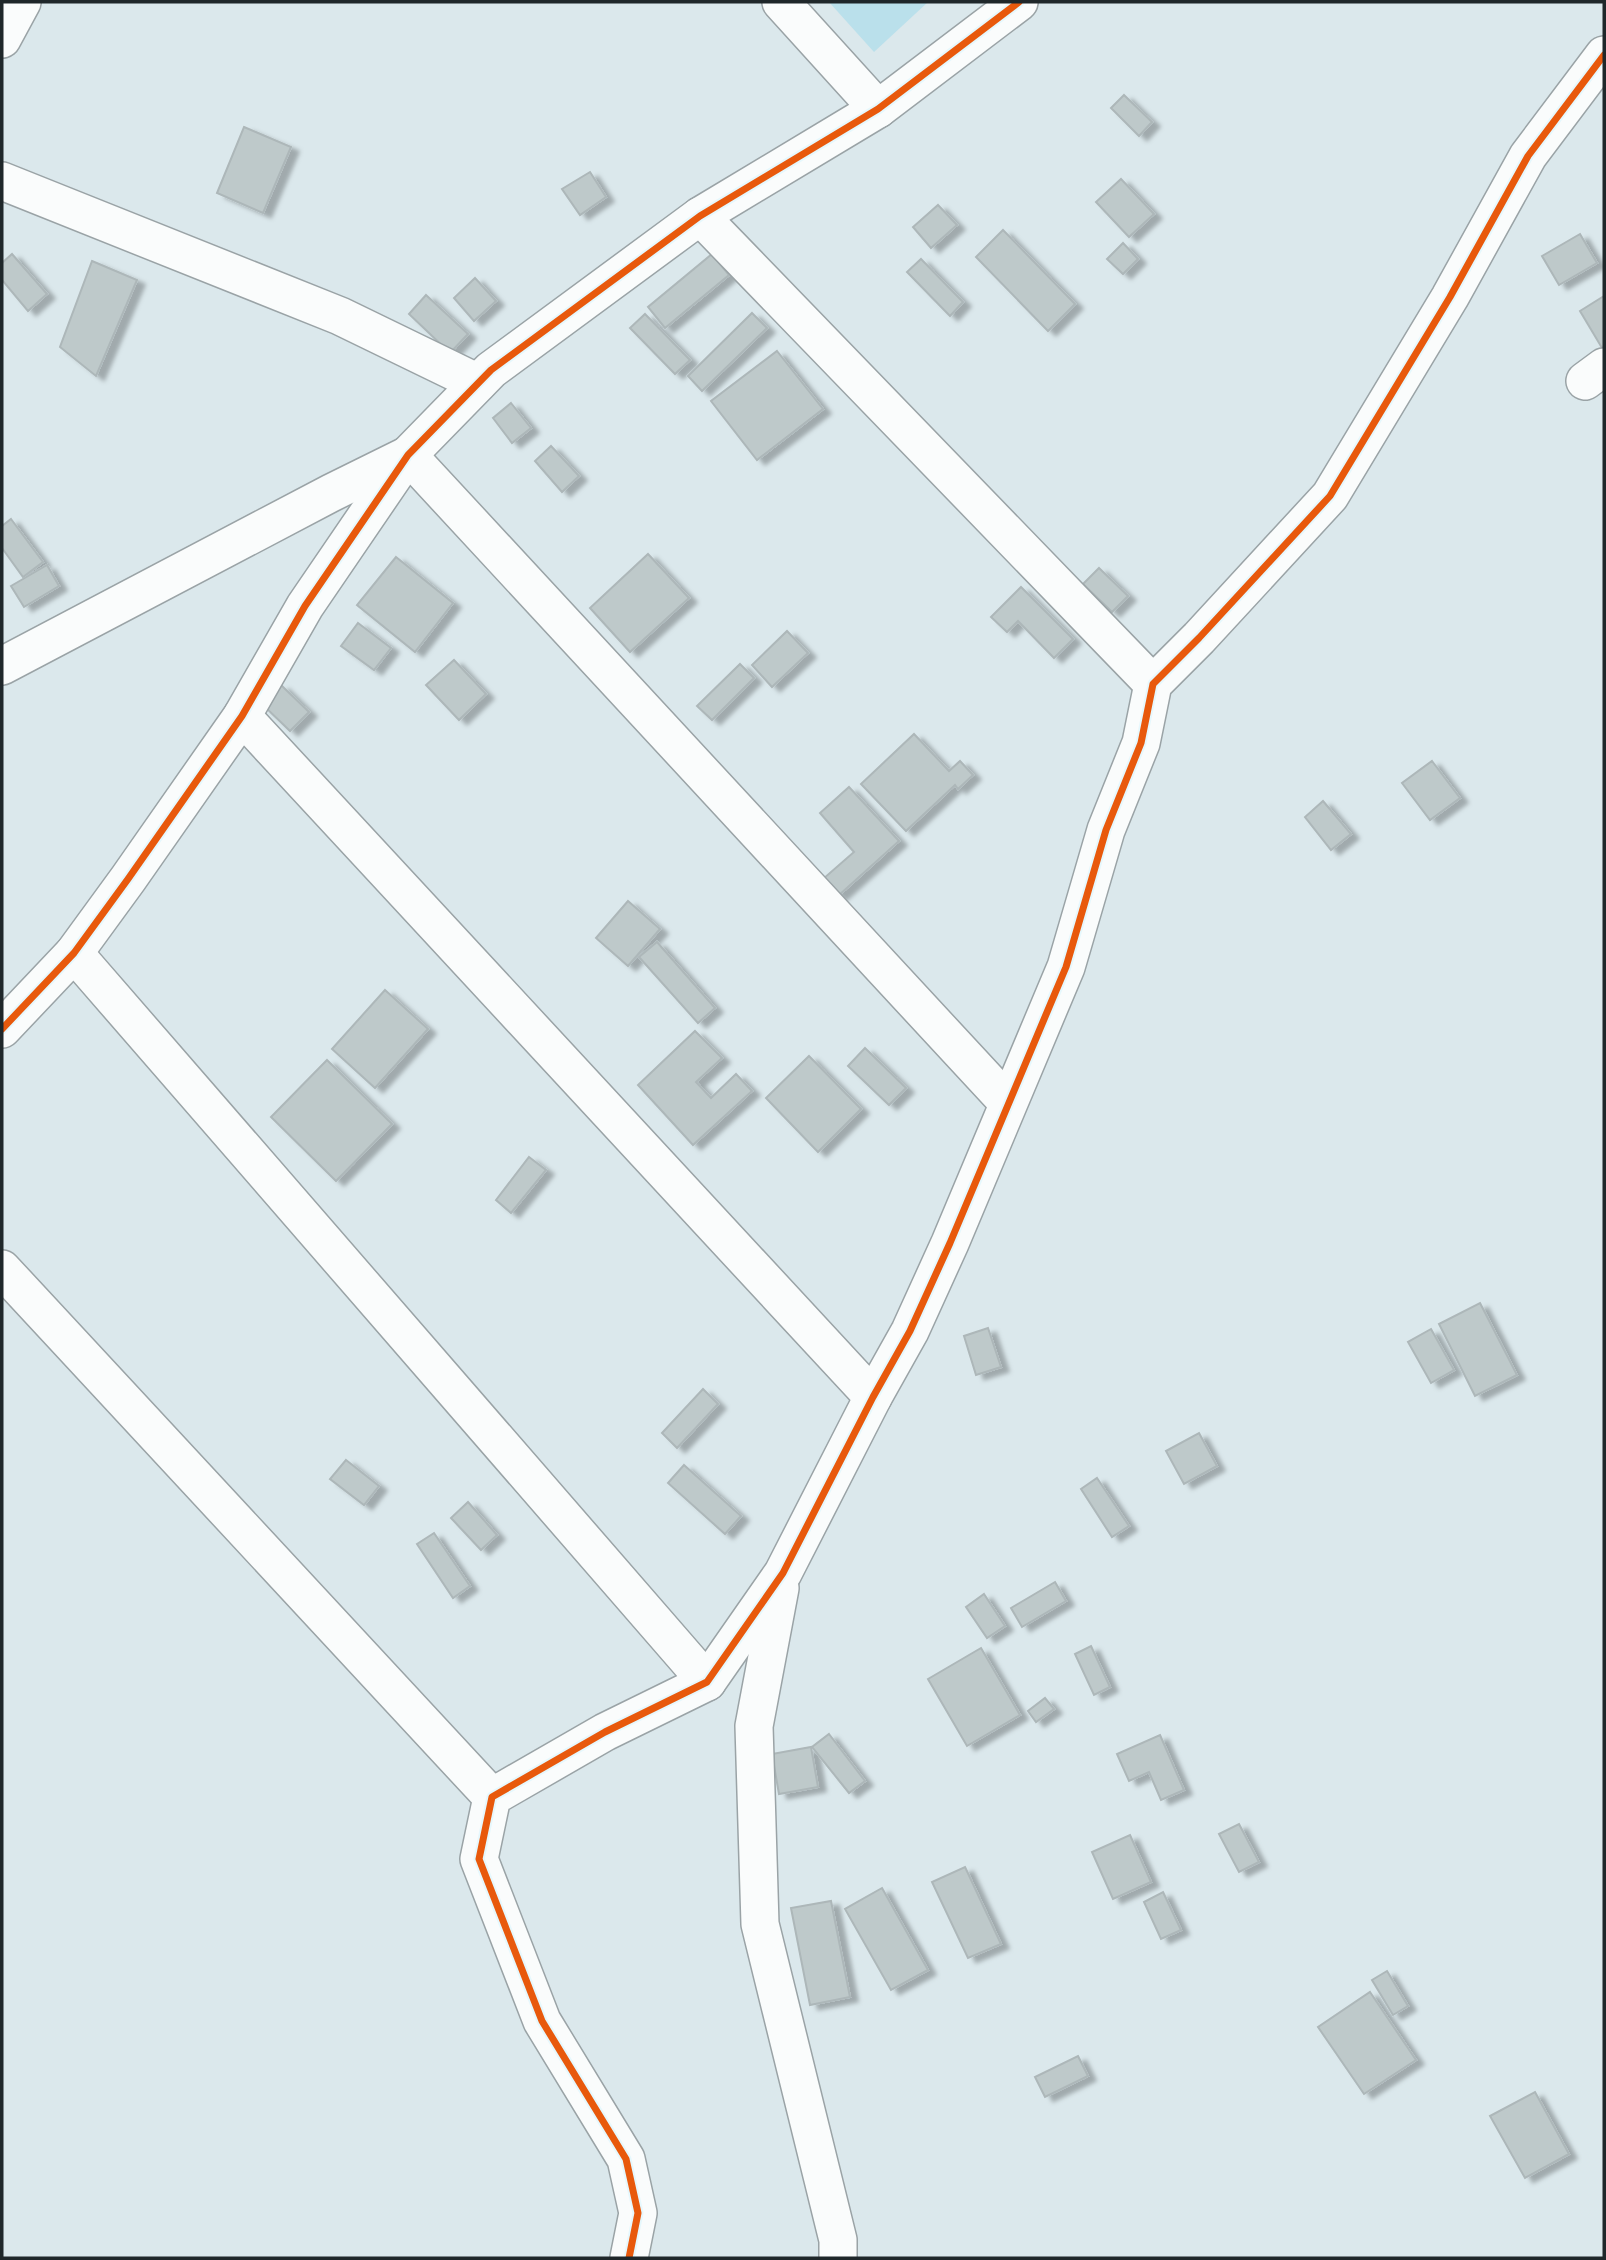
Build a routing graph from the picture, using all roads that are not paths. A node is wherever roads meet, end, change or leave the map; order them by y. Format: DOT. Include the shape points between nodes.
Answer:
graph roads {
  1 [pos="22,2"];
  2 [pos="781,2"];
  3 [pos="1019,2"];
  4 [pos="2,40"];
  5 [pos="1604,55"];
  6 [pos="878,109"];
  7 [pos="2,181"];
  8 [pos="700,216"];
  9 [pos="478,383"];
  10 [pos="408,455"];
  11 [pos="2,666"];
  12 [pos="1153,684"];
  13 [pos="242,716"];
  14 [pos="75,953"];
  15 [pos="2,1029"];
  16 [pos="1009,1103"];
  17 [pos="2,1269"];
  18 [pos="873,1397"];
  19 [pos="783,1573"];
  20 [pos="707,1682"];
  21 [pos="492,1797"];
  22 [pos="629,2258"];
  23 [pos="838,2258"];
  1 -- 4 [label="street"];
  2 -- 6 [label="street"];
  3 -- 6 [label="street"];
  5 -- 12 [label="street" via="1528,156 1450,297 1330,496"];
  6 -- 8 [label="street"];
  7 -- 9 [label="street" via="340,316"];
  8 -- 9 [label="street"];
  8 -- 12 [label="street"];
  9 -- 10 [label="street"];
  10 -- 11 [label="street"];
  10 -- 13 [label="street" via="305,606"];
  10 -- 16 [label="street"];
  12 -- 16 [label="street" via="1141,743 1106,830 1066,967"];
  13 -- 14 [label="street"];
  13 -- 18 [label="street"];
  14 -- 15 [label="street"];
  14 -- 20 [label="street"];
  16 -- 18 [label="street" via="910,1331"];
  17 -- 21 [label="street"];
  18 -- 19 [label="street"];
  19 -- 20 [label="street"];
  19 -- 23 [label="street" via="754,1726 761,1924 838,2240"];
  20 -- 21 [label="street" via="605,1732"];
  21 -- 22 [label="street" via="479,1859 542,2021 626,2159 638,2213"];
}
